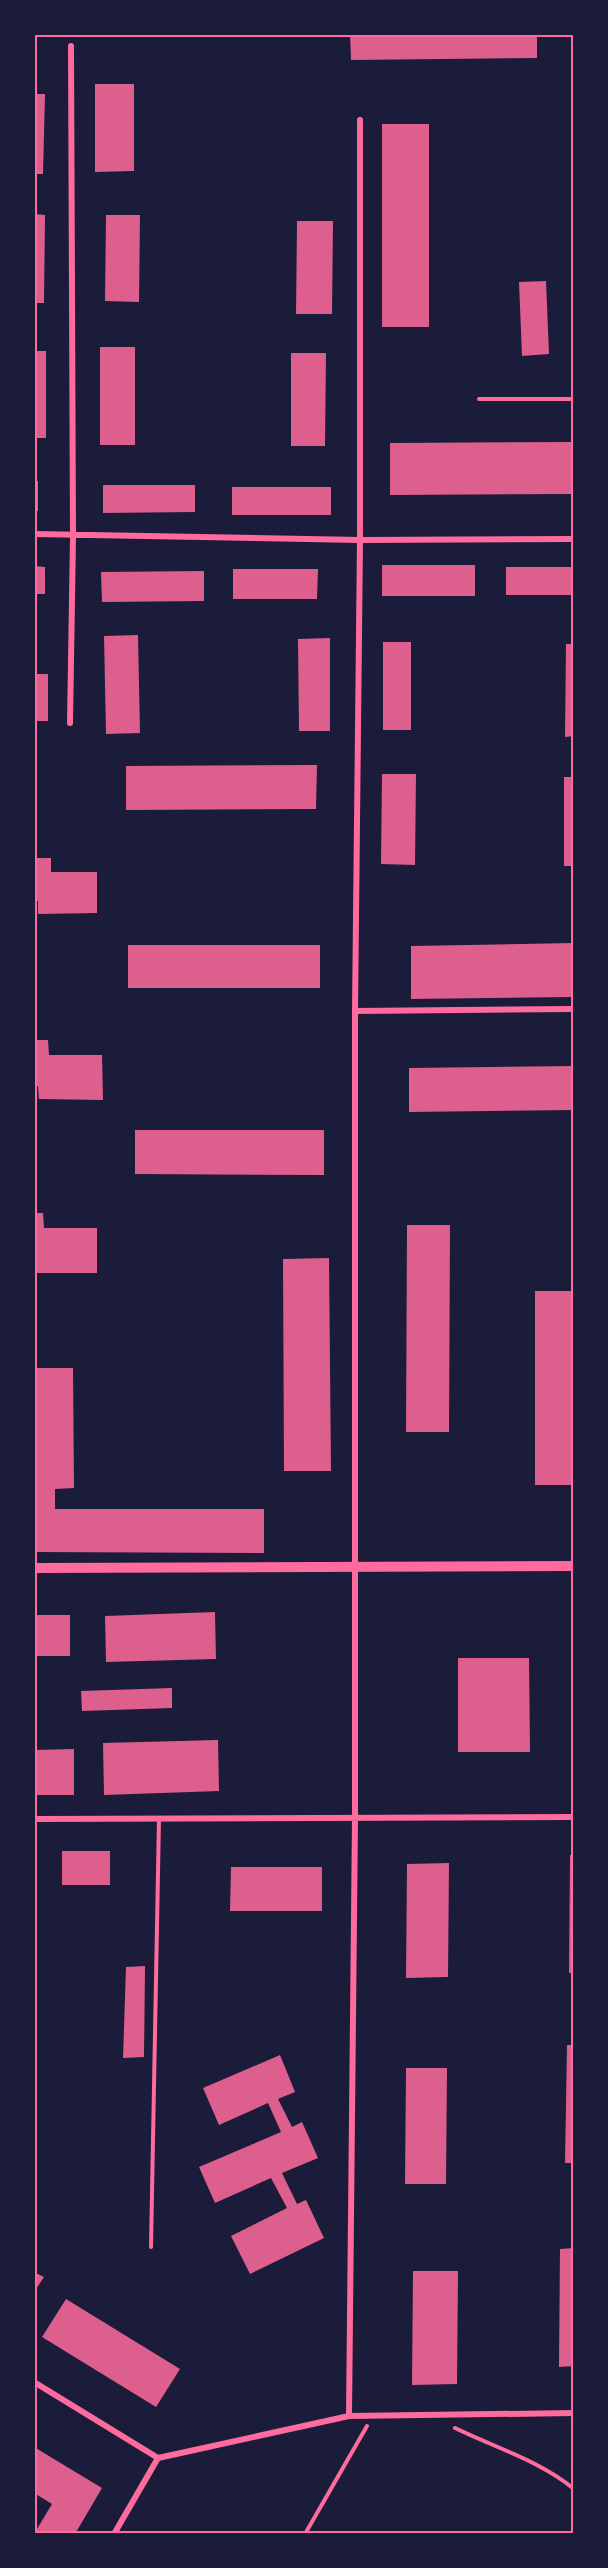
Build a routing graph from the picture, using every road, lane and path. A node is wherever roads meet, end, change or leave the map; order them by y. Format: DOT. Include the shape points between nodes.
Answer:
graph roads {
  1 [pos="71,46"];
  2 [pos="360,120"];
  3 [pos="479,399"];
  4 [pos="573,399"];
  5 [pos="34,534"];
  6 [pos="73,537"];
  7 [pos="573,539"];
  8 [pos="360,540"];
  9 [pos="70,723"];
  10 [pos="573,1009"];
  11 [pos="355,1011"];
  12 [pos="573,1566"];
  13 [pos="34,1568"];
  14 [pos="354,1568"];
  15 [pos="573,1817"];
  16 [pos="159,1818"];
  17 [pos="355,1818"];
  18 [pos="34,1819"];
  19 [pos="151,2247"];
  20 [pos="34,2382"];
  21 [pos="573,2413"];
  22 [pos="374,2415"];
  23 [pos="349,2416"];
  24 [pos="427,2416"];
  25 [pos="158,2458"];
  26 [pos="573,2489"];
  27 [pos="114,2534"];
  28 [pos="305,2534"];
  1 -- 6 [label="street"];
  2 -- 8 [label="street"];
  3 -- 4 [label="lane"];
  5 -- 6 [label="street"];
  6 -- 8 [label="street"];
  6 -- 9 [label="street"];
  7 -- 8 [label="street"];
  8 -- 11 [label="street"];
  10 -- 11 [label="street"];
  11 -- 14 [label="street"];
  12 -- 14 [label="street"];
  13 -- 14 [label="street"];
  14 -- 17 [label="street"];
  15 -- 17 [label="street"];
  16 -- 17 [label="street"];
  16 -- 18 [label="street"];
  16 -- 19 [label="lane"];
  17 -- 23 [label="street"];
  20 -- 25 [label="street"];
  21 -- 24 [label="street"];
  22 -- 23 [label="street"];
  22 -- 24 [label="street"];
  22 -- 28 [label="path"];
  23 -- 25 [label="street"];
  24 -- 26 [label="path" via="544,2470"];
  25 -- 27 [label="street"];
}
